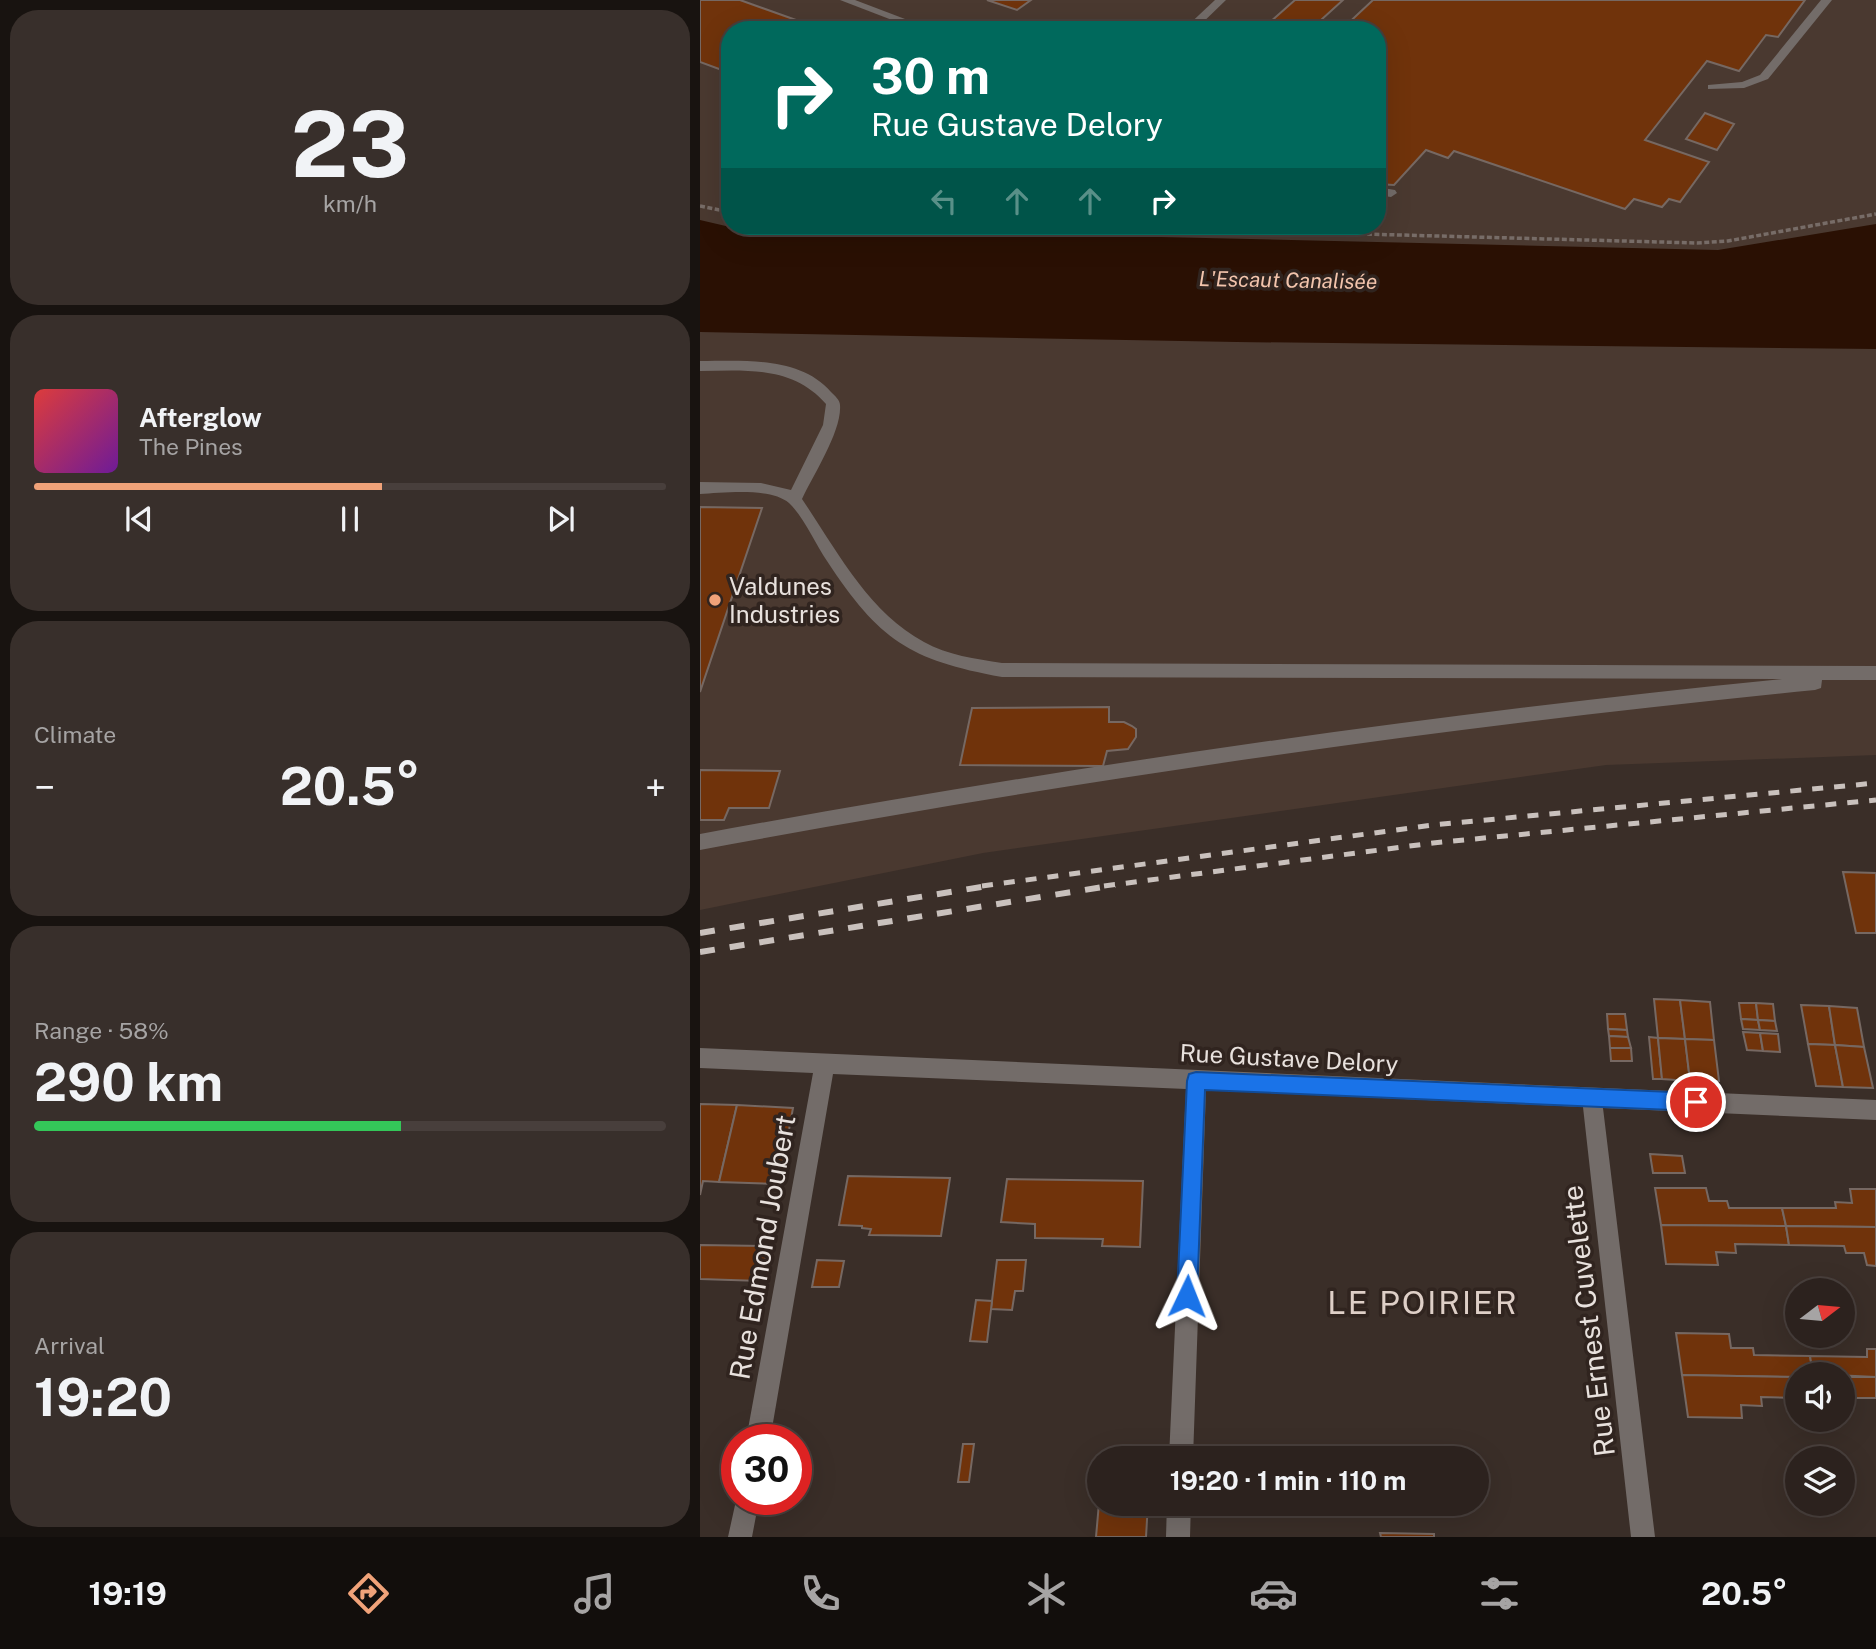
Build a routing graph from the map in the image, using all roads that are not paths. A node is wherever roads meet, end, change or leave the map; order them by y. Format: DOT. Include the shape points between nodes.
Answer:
graph roads {
  1 [pos="845,0"];
  2 [pos="1221,0"];
  3 [pos="1827,0"];
  4 [pos="904,21"];
  5 [pos="1198,21"];
  6 [pos="1712,87"];
  7 [pos="1386,192"];
  8 [pos="1391,193"];
  9 [pos="700,366"];
  10 [pos="700,488"];
  11 [pos="794,499"];
  12 [pos="1876,675"];
  13 [pos="700,842"];
  14 [pos="700,1058"];
  15 [pos="825,1063"];
  16 [pos="1196,1081"];
  17 [pos="1592,1098"];
  18 [pos="1876,1110"];
  19 [pos="761,1424"];
  20 [pos="1181,1446"];
  21 [pos="744,1515"];
  22 [pos="1179,1516"];
  23 [pos="740,1537"];
  24 [pos="1178,1537"];
  25 [pos="1643,1537"];
  1 -- 4 [label="street"];
  2 -- 5 [label="street"];
  3 -- 6 [label="street" via="1764,76 1744,85"];
  7 -- 8 [label="street"];
  9 -- 11 [label="street" via="784,370 807,379 833,403 830,425"];
  10 -- 11 [label="street" via="769,489"];
  11 -- 12 [label="street" via="869,606 902,638 943,656 1002,670"];
  12 -- 13 [label="street" via="1394,729 869,809"];
  14 -- 15 [label="street, Rue Gustave Delory"];
  15 -- 16 [label="street, Rue Gustave Delory"];
  15 -- 19 [label="street, Rue Edmond Joubert"];
  16 -- 17 [label="street, Rue Gustave Delory"];
  16 -- 20 [label="street"];
  17 -- 18 [label="street, Rue Gustave Delory"];
  17 -- 25 [label="street, Rue Ernest Cuvelette"];
  21 -- 23 [label="street"];
  22 -- 24 [label="street"];
}
